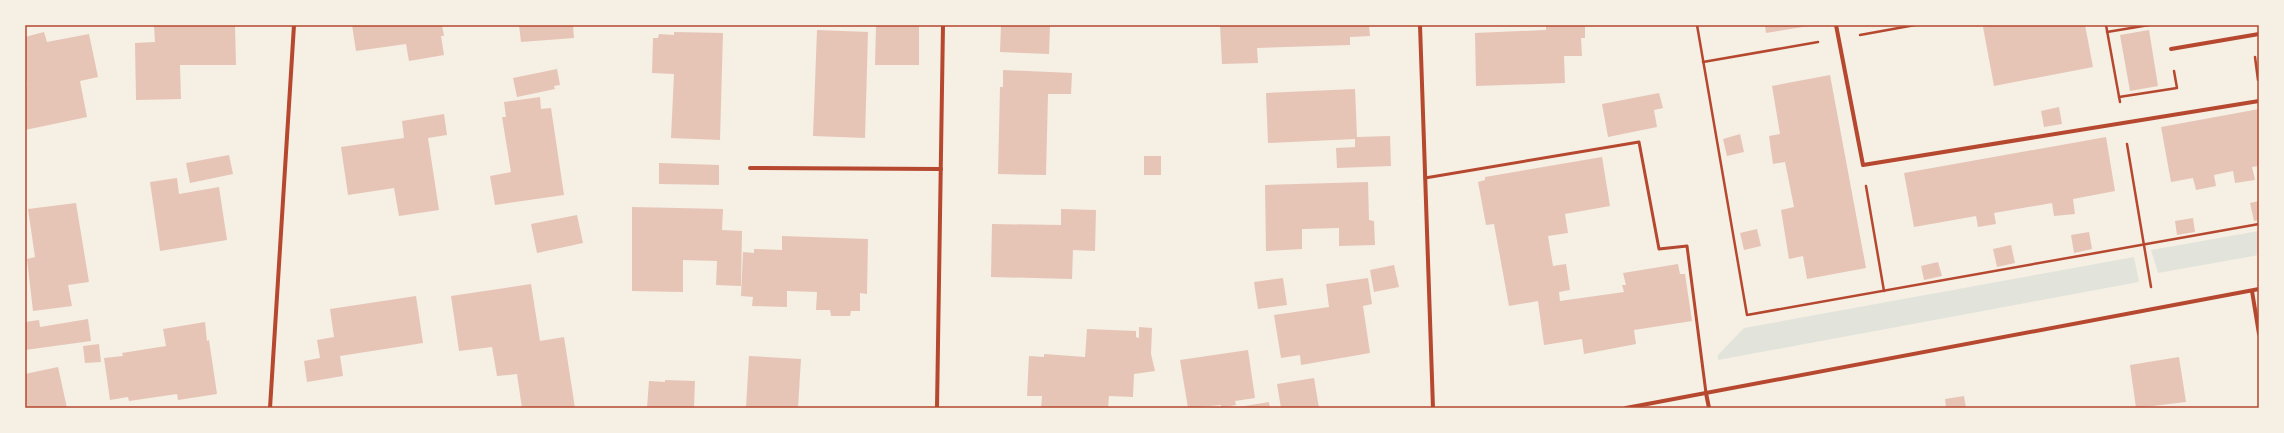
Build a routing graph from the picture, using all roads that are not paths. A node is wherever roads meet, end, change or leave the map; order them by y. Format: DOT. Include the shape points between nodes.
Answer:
graph roads {
  1 [pos="294,25"];
  2 [pos="943,25"];
  3 [pos="1420,25"];
  4 [pos="1836,25"];
  5 [pos="2259,34"];
  6 [pos="2171,49"];
  7 [pos="2259,100"];
  8 [pos="750,168"];
  9 [pos="941,170"];
  10 [pos="1425,178"];
  11 [pos="2259,289"];
  12 [pos="2252,290"];
  13 [pos="2259,334"];
  14 [pos="1706,393"];
  15 [pos="270,408"];
  16 [pos="937,408"];
  17 [pos="1433,408"];
  18 [pos="1626,408"];
  19 [pos="1709,408"];
  1 -- 15 [label="street"];
  2 -- 9 [label="street"];
  3 -- 10 [label="street"];
  4 -- 7 [label="street" via="1863,165"];
  5 -- 6 [label="street"];
  8 -- 9 [label="street"];
  9 -- 16 [label="street"];
  10 -- 14 [label="lane" via="1639,142 1659,249 1687,246"];
  10 -- 17 [label="street"];
  11 -- 12 [label="street"];
  12 -- 13 [label="street"];
  12 -- 14 [label="street"];
  14 -- 18 [label="street"];
  14 -- 19 [label="street"];
}
